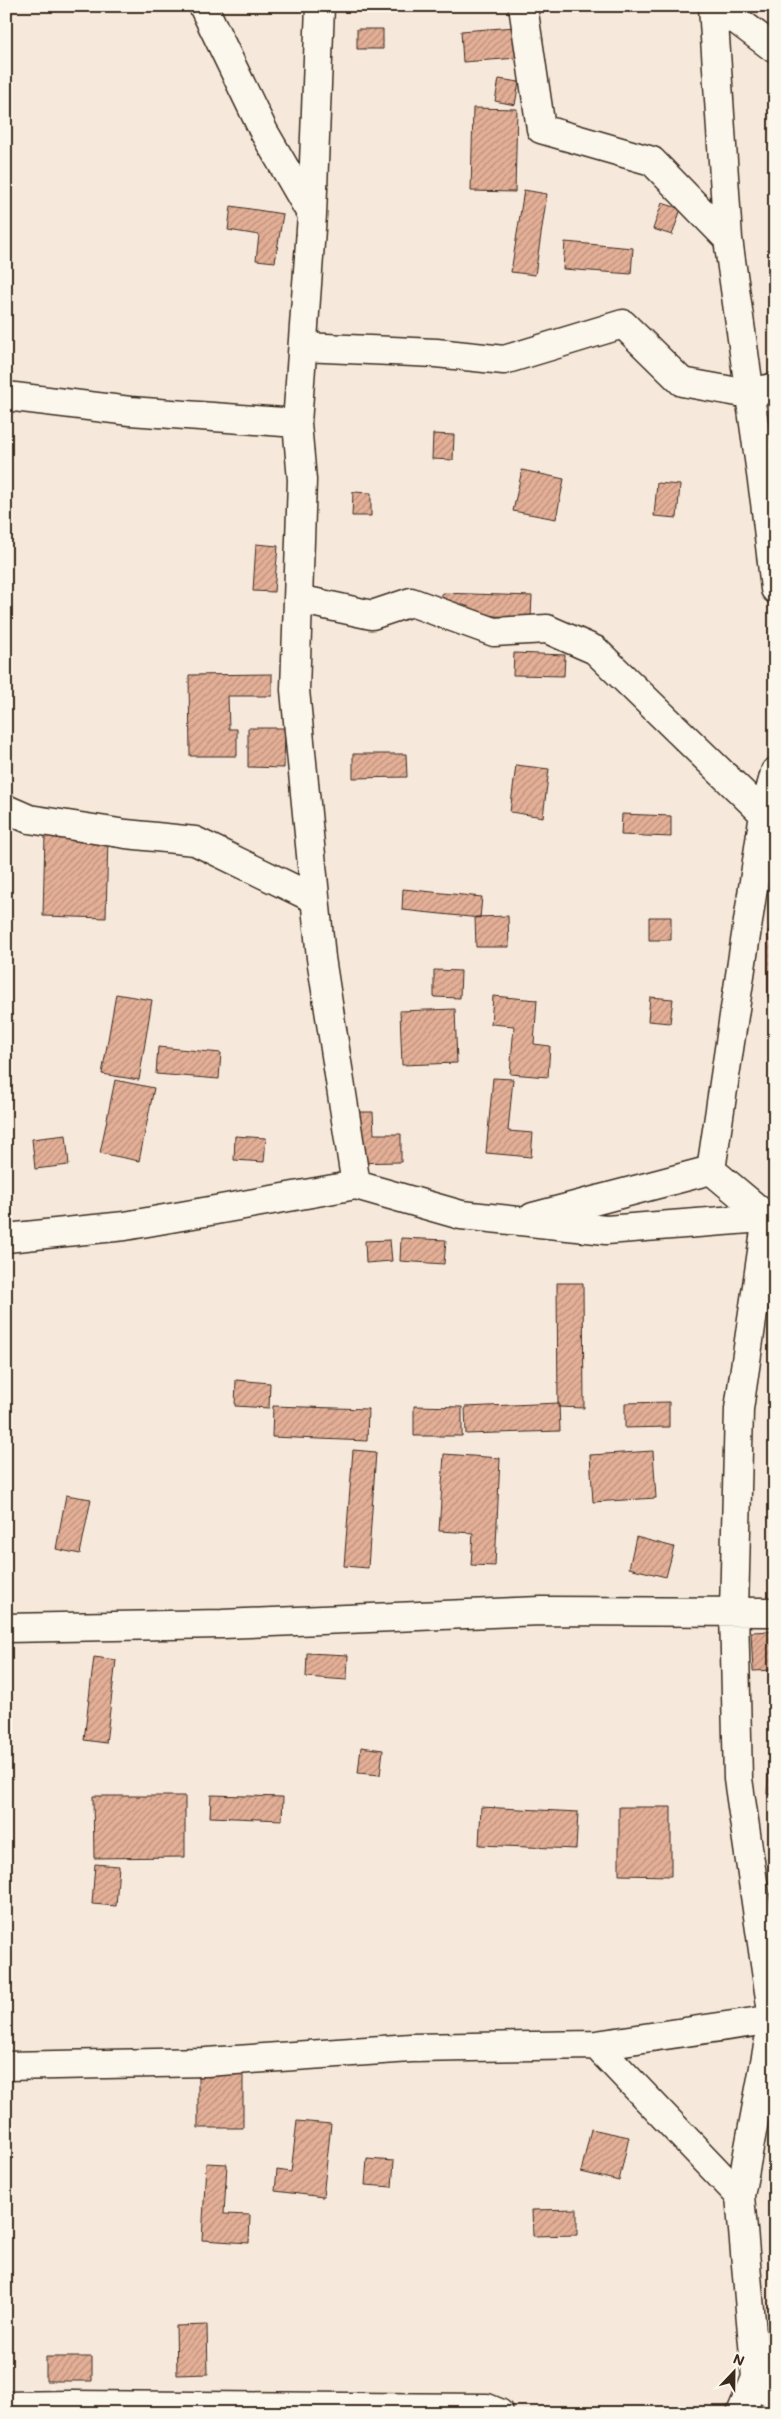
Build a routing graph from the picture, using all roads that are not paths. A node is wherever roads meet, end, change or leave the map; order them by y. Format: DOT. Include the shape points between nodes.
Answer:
graph roads {
  1 [pos="203,6"];
  2 [pos="320,6"];
  3 [pos="523,6"];
  4 [pos="713,6"];
  5 [pos="718,6"];
  6 [pos="775,49"];
  7 [pos="312,215"];
  8 [pos="728,239"];
  9 [pos="303,347"];
  10 [pos="775,387"];
  11 [pos="749,394"];
  12 [pos="6,396"];
  13 [pos="298,423"];
  14 [pos="775,589"];
  15 [pos="298,599"];
  16 [pos="775,772"];
  17 [pos="6,808"];
  18 [pos="769,814"];
  19 [pos="316,899"];
  20 [pos="711,1170"];
  21 [pos="356,1186"];
  22 [pos="771,1217"];
  23 [pos="516,1221"];
  24 [pos="6,1238"];
  25 [pos="734,1611"];
  26 [pos="775,1612"];
  27 [pos="6,1628"];
  28 [pos="774,2019"];
  29 [pos="596,2045"];
  30 [pos="6,2066"];
  31 [pos="740,2196"];
  32 [pos="765,2387"];
  33 [pos="6,2406"];
  34 [pos="499,2413"];
  35 [pos="741,2413"];
  1 -- 7 [label="street" via="264,132"];
  2 -- 7 [label="street"];
  3 -- 8 [label="street" via="541,129 652,161"];
  4 -- 8 [label="street"];
  5 -- 6 [label="street"];
  7 -- 9 [label="street"];
  8 -- 11 [label="street"];
  9 -- 11 [label="street" via="436,353 504,360 623,324 682,382"];
  9 -- 13 [label="street"];
  10 -- 11 [label="street"];
  11 -- 14 [label="street"];
  12 -- 13 [label="street" via="130,411"];
  13 -- 15 [label="street" via="302,480"];
  15 -- 18 [label="street" via="372,615 411,602 494,632 548,629 595,650"];
  15 -- 19 [label="street" via="295,690"];
  16 -- 18 [label="street"];
  17 -- 19 [label="street" via="29,819 195,841"];
  18 -- 20 [label="street"];
  19 -- 21 [label="street" via="321,958"];
  20 -- 22 [label="street"];
  20 -- 23 [label="street"];
  21 -- 23 [label="street" via="460,1215"];
  21 -- 24 [label="street" via="125,1226"];
  22 -- 23 [label="street" via="606,1230"];
  22 -- 25 [label="street" via="739,1409"];
  25 -- 26 [label="street"];
  25 -- 27 [label="street" via="541,1611 222,1624"];
  25 -- 28 [label="street" via="738,1779"];
  28 -- 29 [label="street"];
  28 -- 31 [label="street"];
  29 -- 30 [label="street" via="411,2048 206,2062"];
  29 -- 31 [label="street"];
  31 -- 32 [label="street"];
  32 -- 35 [label="street"];
  33 -- 34 [label="street" via="487,2408"];
}
